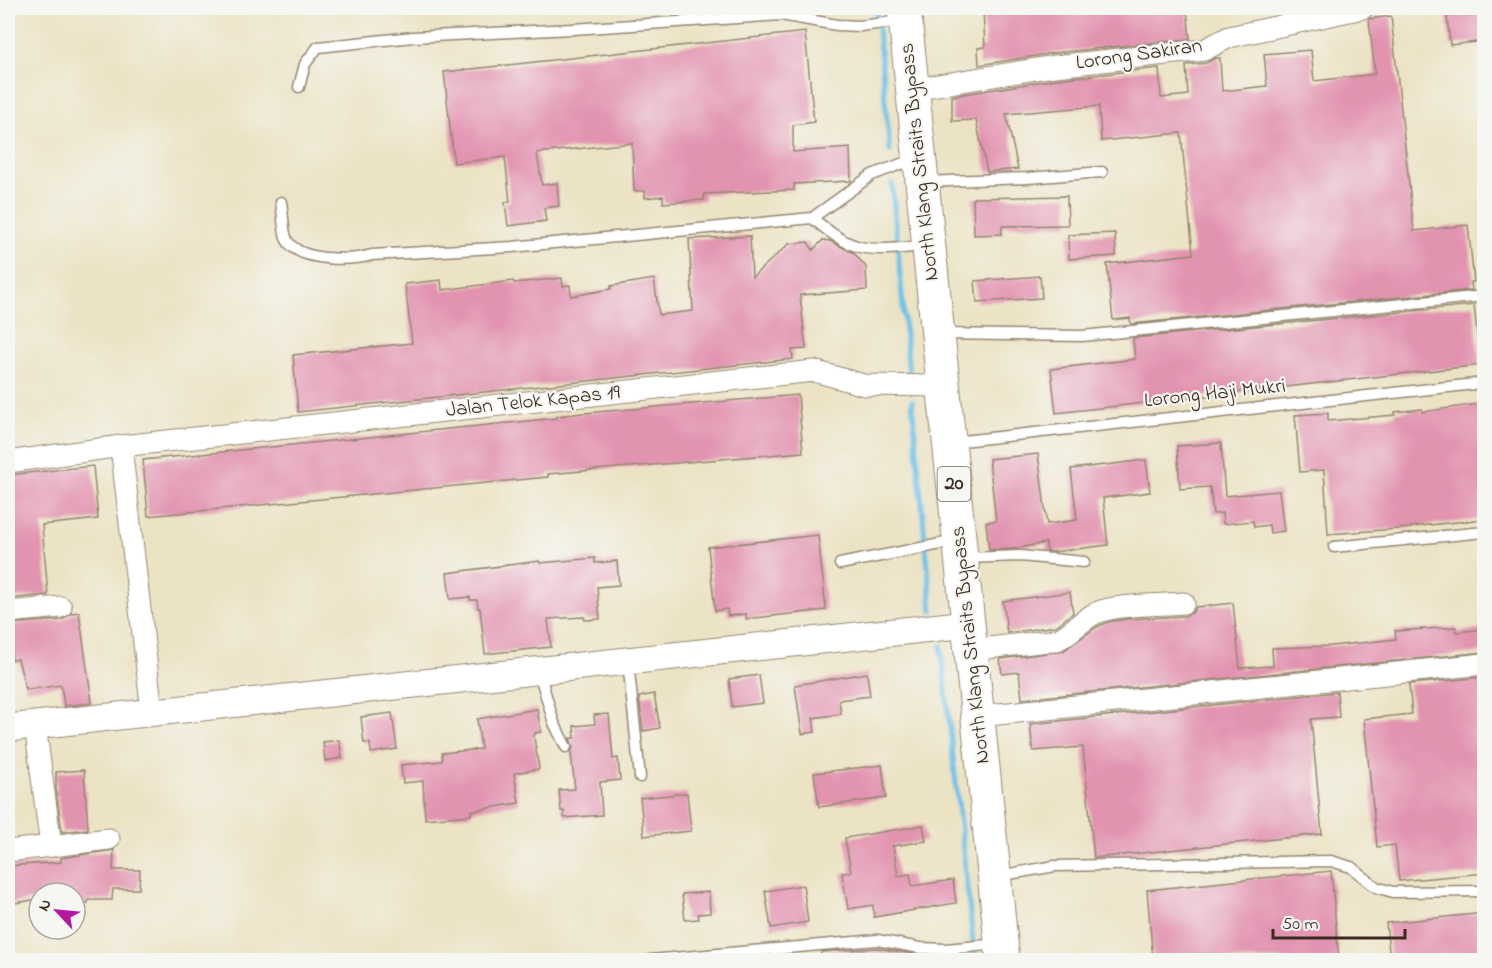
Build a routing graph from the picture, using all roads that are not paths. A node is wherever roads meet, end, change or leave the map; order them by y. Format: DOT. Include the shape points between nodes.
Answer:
graph roads {
  1 [pos="1363,8"];
  2 [pos="897,18"];
  3 [pos="299,87"];
  4 [pos="913,89"];
  5 [pos="922,169"];
  6 [pos="1102,172"];
  7 [pos="282,202"];
  8 [pos="812,218"];
  9 [pos="919,246"];
  10 [pos="1485,296"];
  11 [pos="938,334"];
  12 [pos="1485,383"];
  13 [pos="944,386"];
  14 [pos="950,442"];
  15 [pos="121,446"];
  16 [pos="8,456"];
  17 [pos="1485,532"];
  18 [pos="953,547"];
  19 [pos="1334,547"];
  20 [pos="1084,562"];
  21 [pos="840,564"];
  22 [pos="1184,603"];
  23 [pos="61,607"];
  24 [pos="8,612"];
  25 [pos="970,637"];
  26 [pos="628,661"];
  27 [pos="1485,664"];
  28 [pos="538,671"];
  29 [pos="152,712"];
  30 [pos="979,716"];
  31 [pos="35,725"];
  32 [pos="8,728"];
  33 [pos="566,747"];
  34 [pos="640,777"];
  35 [pos="109,838"];
  36 [pos="51,846"];
  37 [pos="8,851"];
  38 [pos="995,877"];
  39 [pos="1485,891"];
  40 [pos="991,949"];
  41 [pos="650,960"];
  1 -- 4 [label="street, Lorong Sakiran" via="1229,37 1204,50 1055,66"];
  2 -- 3 [label="lane" via="860,26 780,15 413,36 318,47 305,63"];
  2 -- 4 [label="highway, North Klang Straits Bypass / 20"];
  4 -- 5 [label="highway, North Klang Straits Bypass / 20"];
  5 -- 6 [label="lane" via="1028,178"];
  5 -- 8 [label="lane" via="872,176"];
  5 -- 9 [label="highway, North Klang Straits Bypass / 20"];
  7 -- 8 [label="lane" via="286,240 298,251 342,260"];
  8 -- 9 [label="lane" via="835,236 860,247"];
  9 -- 11 [label="highway, North Klang Straits Bypass / 20"];
  10 -- 11 [label="lane" via="1082,336"];
  11 -- 13 [label="highway, North Klang Straits Bypass / 20"];
  12 -- 14 [label="lane, Lorong Haji Mukri"];
  13 -- 14 [label="highway, North Klang Straits Bypass / 20"];
  13 -- 15 [label="street, Jalan Telok Kapas 19" via="864,385 814,371"];
  14 -- 18 [label="highway, North Klang Straits Bypass / 20"];
  15 -- 16 [label="street, Jalan Telok Kapas 19"];
  15 -- 29 [label="street"];
  17 -- 19 [label="lane"];
  18 -- 20 [label="lane"];
  18 -- 21 [label="lane" via="920,547"];
  18 -- 25 [label="highway, North Klang Straits Bypass / 20"];
  22 -- 25 [label="street" via="1109,609 1096,613 1057,640"];
  23 -- 24 [label="street"];
  25 -- 26 [label="street"];
  25 -- 30 [label="highway, North Klang Straits Bypass / 20"];
  26 -- 28 [label="street"];
  26 -- 34 [label="lane"];
  27 -- 30 [label="street"];
  28 -- 29 [label="street"];
  28 -- 33 [label="lane"];
  29 -- 31 [label="street"];
  30 -- 38 [label="highway, North Klang Straits Bypass / 20"];
  31 -- 32 [label="street"];
  31 -- 36 [label="street"];
  35 -- 36 [label="street"];
  36 -- 37 [label="street"];
  38 -- 39 [label="lane" via="1055,866 1331,861 1351,867 1376,887 1393,892"];
  38 -- 40 [label="highway, North Klang Straits Bypass / 20"];
  40 -- 41 [label="lane" via="920,948 877,940"];
}
